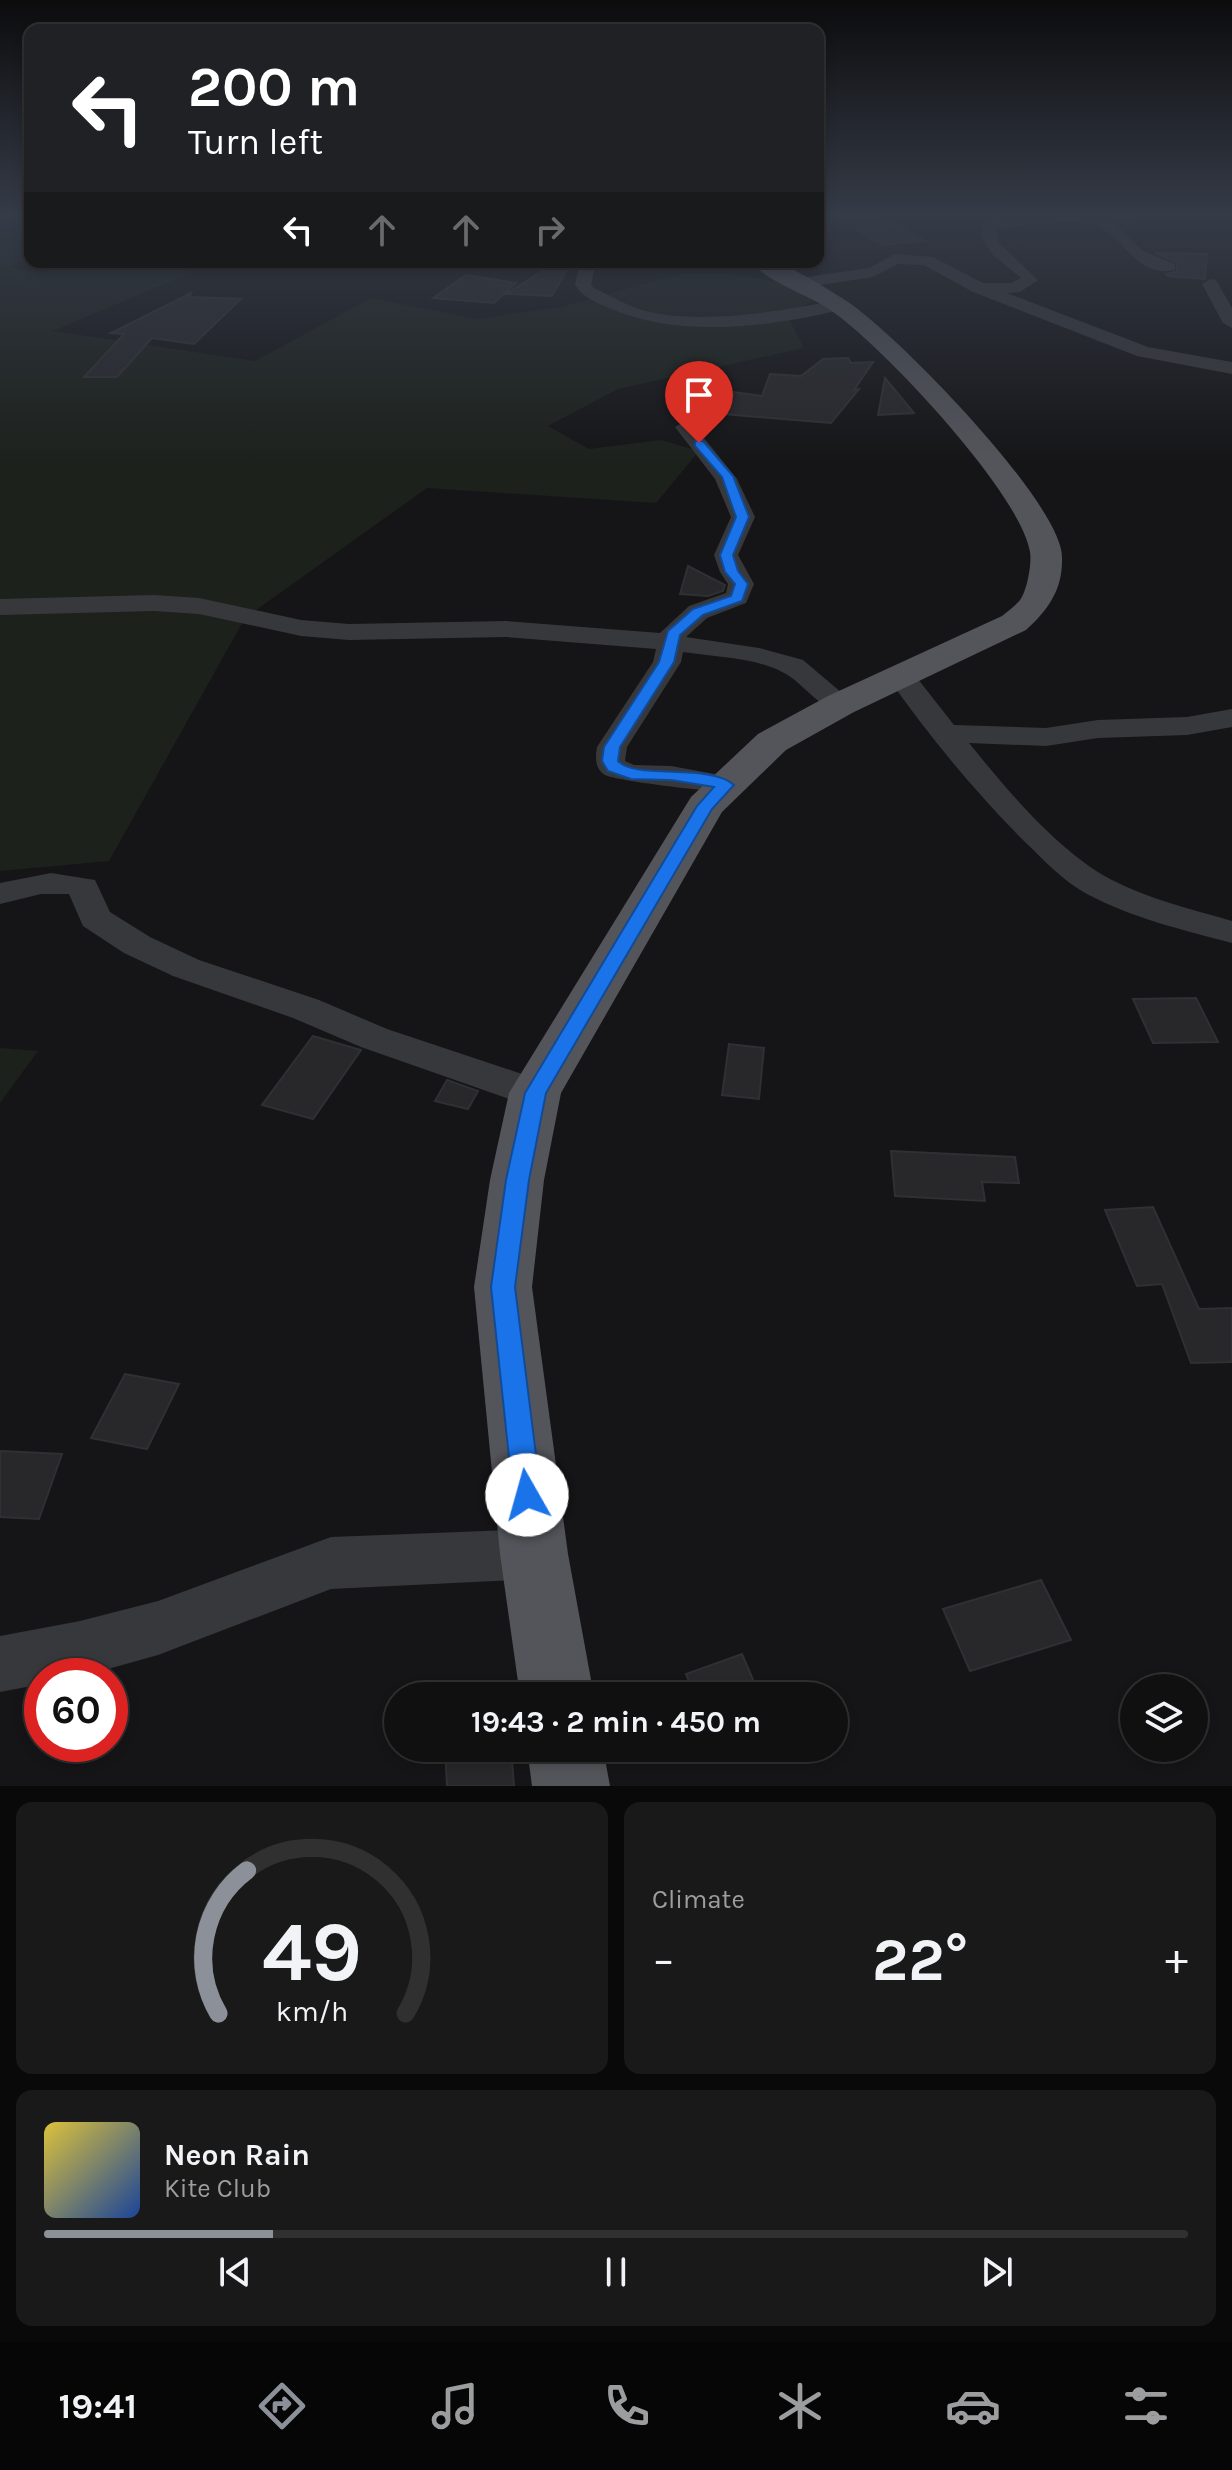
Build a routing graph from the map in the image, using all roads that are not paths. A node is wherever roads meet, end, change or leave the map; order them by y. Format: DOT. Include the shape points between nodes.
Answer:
graph roads {
  1 [pos="604,299"];
  2 [pos="828,299"];
  3 [pos="1008,299"];
  4 [pos="1219,299"];
  5 [pos="838,305"];
  6 [pos="1232,323"];
  7 [pos="1232,368"];
  8 [pos="685,427"];
  9 [pos="0,607"];
  10 [pos="669,642"];
  11 [pos="900,675"];
  12 [pos="841,704"];
  13 [pos="1232,718"];
  14 [pos="944,733"];
  15 [pos="726,785"];
  16 [pos="0,894"];
  17 [pos="1232,932"];
  18 [pos="535,1093"];
  19 [pos="534,1554"];
  20 [pos="0,1664"];
  21 [pos="555,1682"];
  22 [pos="567,1762"];
  23 [pos="571,1786"];
  1 -- 5 [label="street" via="658,320 702,322 785,316"];
  2 -- 5 [label="main road"];
  3 -- 7 [label="street" via="1144,352"];
  4 -- 6 [label="street"];
  5 -- 11 [label="main road" via="890,347 985,452 1014,489 1047,555 1040,594 1014,623"];
  8 -- 10 [label="street" via="727,476 737,499 743,517 726,555 741,584 737,598 698,612"];
  9 -- 10 [label="street" via="154,603 349,632 506,629"];
  10 -- 12 [label="street" via="793,666"];
  10 -- 15 [label="street" via="667,662 612,747 610,761 631,774"];
  11 -- 12 [label="main road"];
  11 -- 14 [label="street"];
  12 -- 15 [label="main road" via="772,742"];
  13 -- 14 [label="street" via="1046,737"];
  14 -- 17 [label="street" via="993,793 1063,861 1098,886 1161,912"];
  15 -- 18 [label="main road" via="705,806"];
  16 -- 18 [label="street" via="36,884 83,887 95,918 186,968"];
  18 -- 19 [label="main road" via="503,1287"];
  19 -- 20 [label="street" via="331,1563 158,1628"];
  19 -- 21 [label="main road"];
  22 -- 23 [label="main road"];
}
